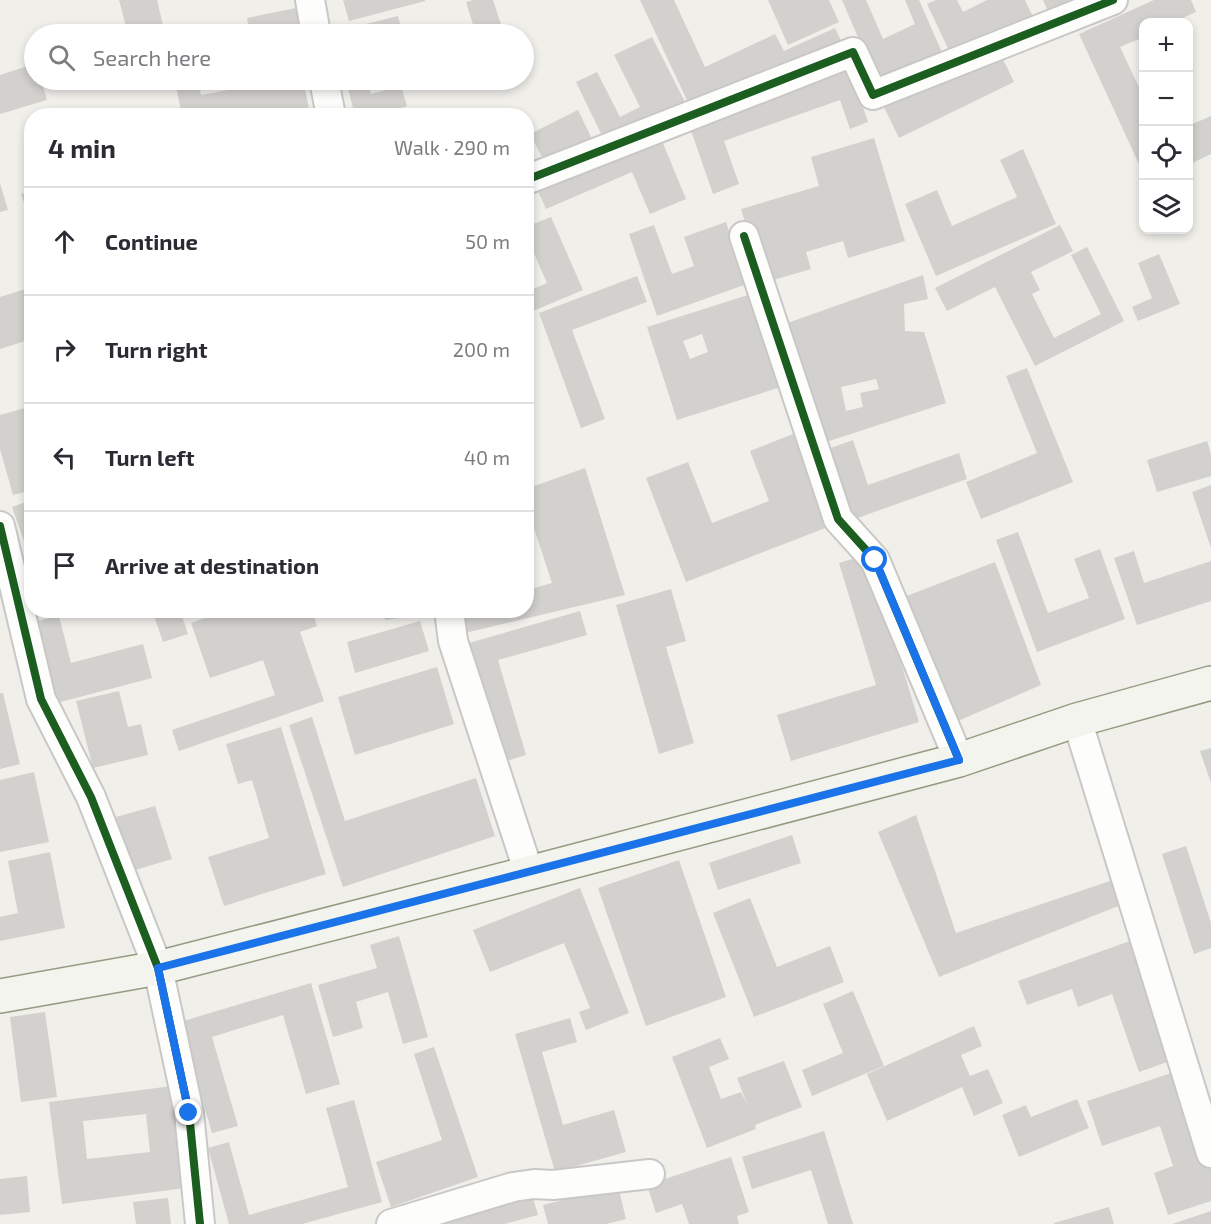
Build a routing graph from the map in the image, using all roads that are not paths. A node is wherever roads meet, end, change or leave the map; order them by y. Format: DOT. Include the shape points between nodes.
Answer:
graph roads {
  1 [pos="310,0"];
  2 [pos="1113,0"];
  3 [pos="314,24"];
  4 [pos="326,90"];
  5 [pos="329,108"];
  6 [pos="534,177"];
  7 [pos="744,236"];
  8 [pos="0,526"];
  9 [pos="450,618"];
  10 [pos="1211,683"];
  11 [pos="1077,720"];
  12 [pos="959,760"];
  13 [pos="529,873"];
  14 [pos="158,968"];
  15 [pos="0,996"];
  16 [pos="1211,1153"];
  17 [pos="650,1174"];
  18 [pos="200,1224"];
  19 [pos="391,1224"];
  1 -- 3 [label="street"];
  2 -- 6 [label="street" via="873,95 853,52"];
  4 -- 5 [label="street"];
  7 -- 12 [label="street" via="838,519 875,560"];
  8 -- 14 [label="street" via="41,699 91,797"];
  9 -- 13 [label="street" via="453,641"];
  10 -- 11 [label="main road"];
  11 -- 12 [label="main road"];
  11 -- 16 [label="street"];
  12 -- 13 [label="main road"];
  13 -- 14 [label="main road"];
  14 -- 15 [label="main road"];
  14 -- 18 [label="street" via="189,1113"];
  17 -- 19 [label="street" via="513,1186"];
}
